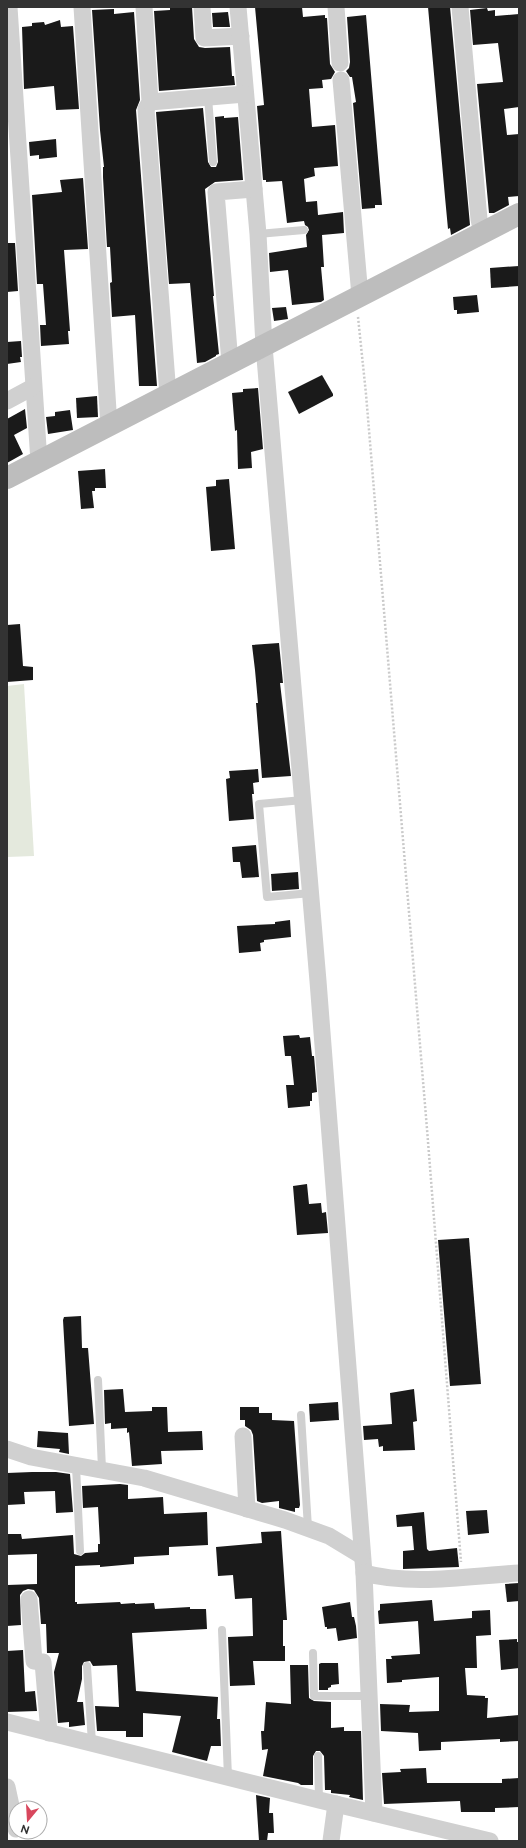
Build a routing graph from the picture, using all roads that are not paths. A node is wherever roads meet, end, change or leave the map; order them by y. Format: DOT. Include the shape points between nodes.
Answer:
graph roads {
  1 [pos="9,7"];
  2 [pos="82,7"];
  3 [pos="144,7"];
  4 [pos="202,7"];
  5 [pos="238,7"];
  6 [pos="336,7"];
  7 [pos="460,7"];
  8 [pos="241,36"];
  9 [pos="9,53"];
  10 [pos="340,63"];
  11 [pos="341,80"];
  12 [pos="245,94"];
  13 [pos="208,97"];
  14 [pos="150,102"];
  15 [pos="213,162"];
  16 [pos="254,188"];
  17 [pos="519,214"];
  18 [pos="304,230"];
  19 [pos="258,234"];
  20 [pos="482,234"];
  21 [pos="358,297"];
  22 [pos="264,346"];
  23 [pos="230,363"];
  24 [pos="33,388"];
  25 [pos="168,395"];
  26 [pos="7,401"];
  27 [pos="109,426"];
  28 [pos="39,462"];
  29 [pos="7,478"];
  30 [pos="303,800"];
  31 [pos="311,893"];
  32 [pos="98,1380"];
  33 [pos="301,1415"];
  34 [pos="243,1436"];
  35 [pos="7,1449"];
  36 [pos="76,1466"];
  37 [pos="102,1469"];
  38 [pos="247,1509"];
  39 [pos="308,1528"];
  40 [pos="80,1551"];
  41 [pos="362,1556"];
  42 [pos="519,1572"];
  43 [pos="364,1573"];
  44 [pos="30,1599"];
  45 [pos="222,1630"];
  46 [pos="314,1653"];
  47 [pos="87,1666"];
  48 [pos="370,1696"];
  49 [pos="7,1722"];
  50 [pos="49,1733"];
  51 [pos="92,1743"];
  52 [pos="318,1756"];
  53 [pos="228,1777"];
  54 [pos="7,1787"];
  55 [pos="10,1800"];
  56 [pos="319,1800"];
  57 [pos="336,1804"];
  58 [pos="374,1813"];
  59 [pos="331,1841"];
  60 [pos="490,1841"];
  1 -- 9 [label="street"];
  2 -- 27 [label="street"];
  3 -- 14 [label="street"];
  4 -- 8 [label="street" via="204,38"];
  5 -- 8 [label="street"];
  6 -- 10 [label="street"];
  7 -- 20 [label="street"];
  8 -- 12 [label="street"];
  9 -- 24 [label="street"];
  11 -- 21 [label="street"];
  12 -- 13 [label="street"];
  12 -- 16 [label="street"];
  13 -- 14 [label="street"];
  13 -- 15 [label="lane"];
  14 -- 25 [label="street" via="146,109"];
  16 -- 19 [label="street"];
  16 -- 23 [label="street" via="216,192"];
  17 -- 20 [label="street"];
  18 -- 19 [label="lane"];
  19 -- 22 [label="street"];
  20 -- 21 [label="street"];
  21 -- 22 [label="street"];
  22 -- 23 [label="street"];
  22 -- 30 [label="street"];
  23 -- 25 [label="street"];
  24 -- 26 [label="street"];
  24 -- 28 [label="street"];
  25 -- 27 [label="street"];
  27 -- 28 [label="street"];
  28 -- 29 [label="street"];
  30 -- 31 [label="street"];
  30 -- 31 [label="lane" via="259,804 266,889 267,897"];
  31 -- 41 [label="street"];
  32 -- 37 [label="lane"];
  33 -- 39 [label="lane"];
  34 -- 38 [label="street"];
  35 -- 36 [label="street" via="31,1457"];
  36 -- 37 [label="street"];
  36 -- 40 [label="lane"];
  37 -- 38 [label="street" via="144,1478"];
  38 -- 39 [label="street"];
  39 -- 41 [label="street" via="329,1536"];
  41 -- 43 [label="street"];
  42 -- 43 [label="street" via="422,1579 384,1579"];
  43 -- 48 [label="street"];
  44 -- 50 [label="street" via="34,1662 42,1662"];
  45 -- 53 [label="lane"];
  46 -- 48 [label="lane" via="314,1696"];
  47 -- 51 [label="lane"];
  48 -- 58 [label="street"];
  49 -- 50 [label="street"];
  50 -- 51 [label="street"];
  51 -- 53 [label="street"];
  52 -- 56 [label="lane"];
  53 -- 56 [label="street"];
  54 -- 55 [label="street"];
  56 -- 57 [label="street"];
  57 -- 58 [label="street"];
  57 -- 59 [label="street"];
  58 -- 60 [label="street"];
}
